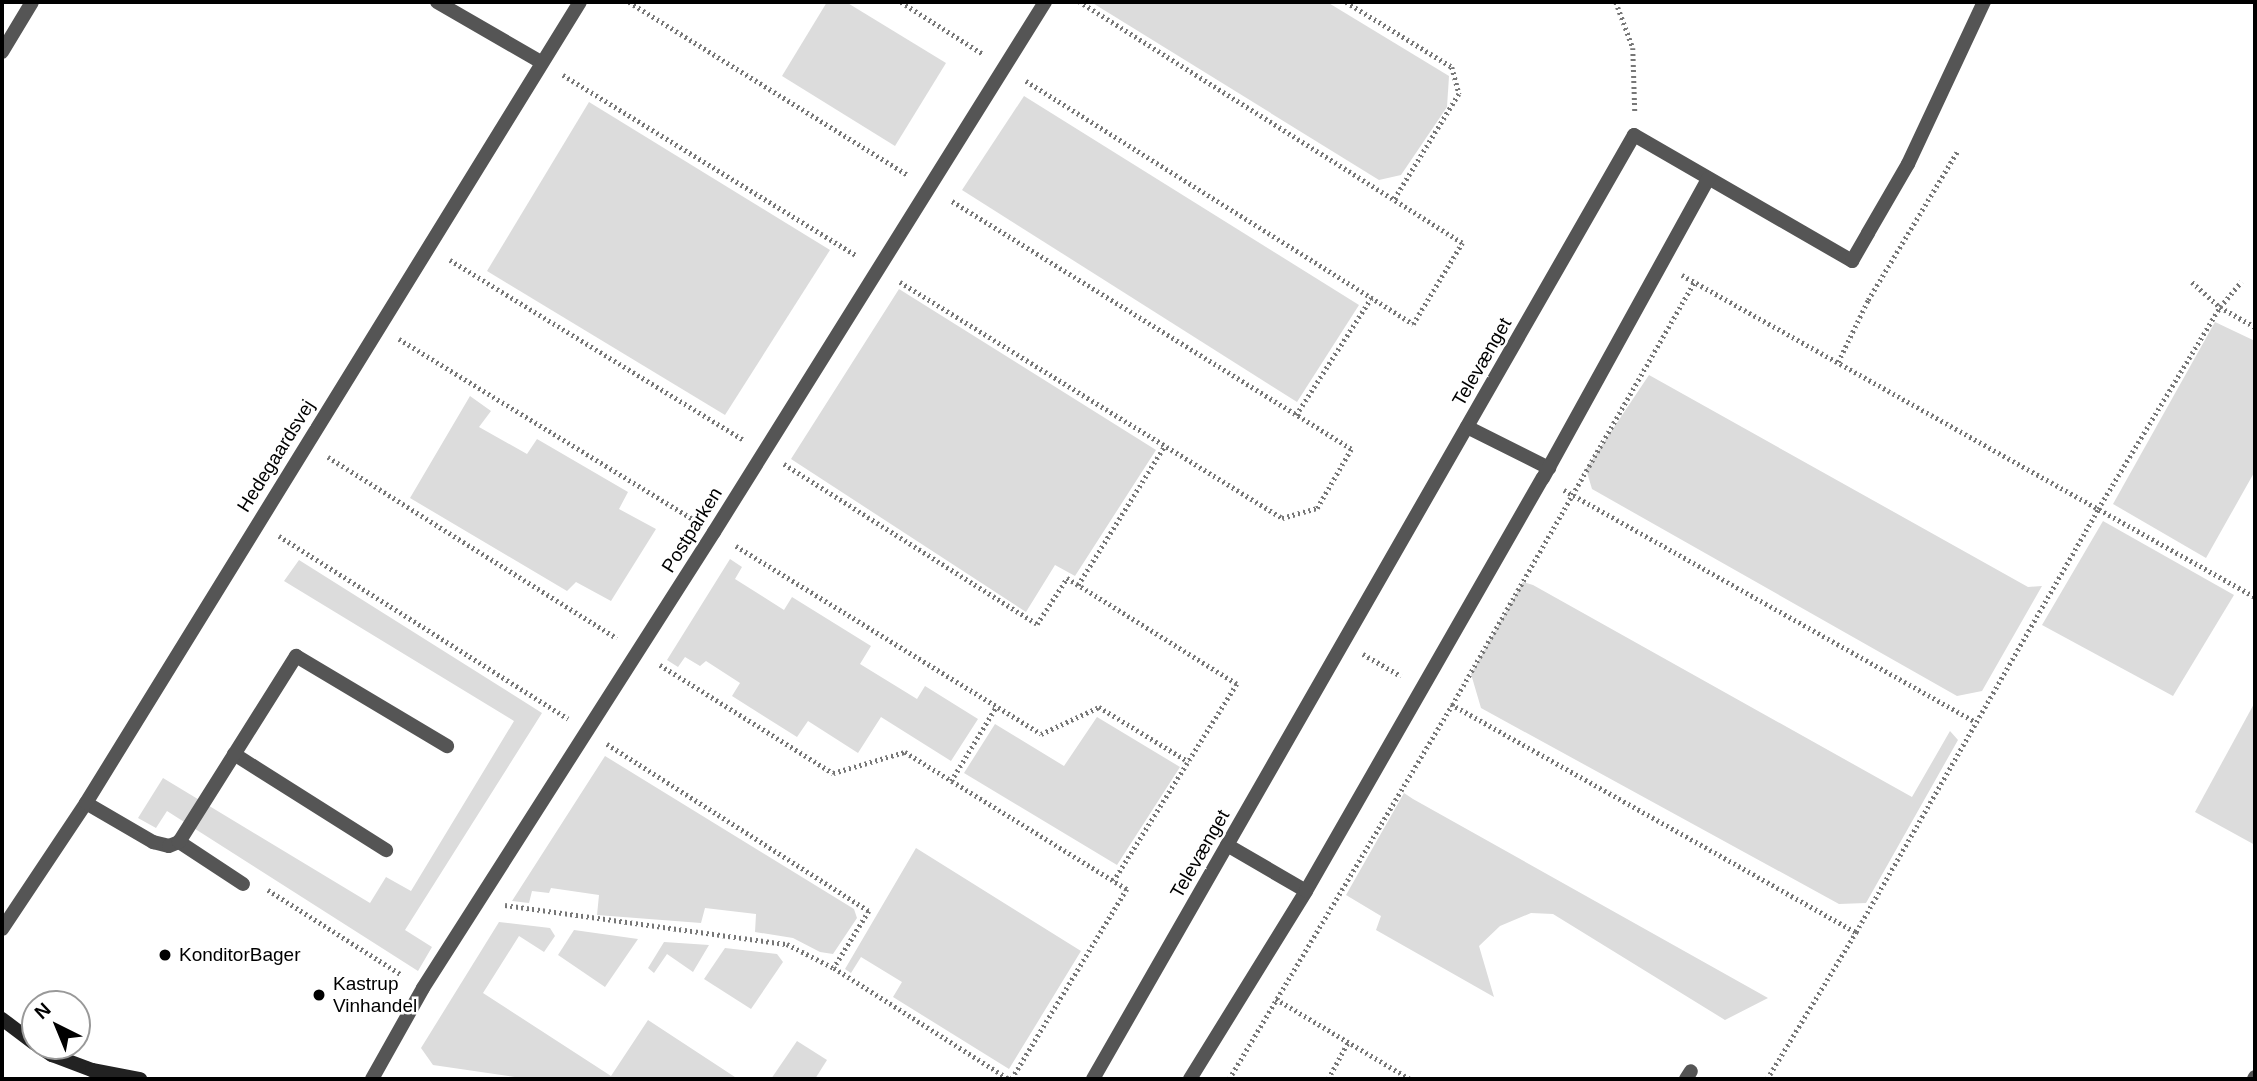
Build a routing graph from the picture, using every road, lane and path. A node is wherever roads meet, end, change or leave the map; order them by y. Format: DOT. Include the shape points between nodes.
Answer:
graph roads {
  1 [pos="32,2"];
  2 [pos="437,2"];
  3 [pos="580,2"];
  4 [pos="629,2"];
  5 [pos="901,2"];
  6 [pos="1045,2"];
  7 [pos="1079,2"];
  8 [pos="1346,2"];
  9 [pos="1616,2"];
  10 [pos="1984,2"];
  11 [pos="2,52"];
  12 [pos="541,62"];
  13 [pos="1004,66"];
  14 [pos="1636,136"];
  15 [pos="1958,149"];
  16 [pos="1708,178"];
  17 [pos="928,187"];
  18 [pos="1394,200"];
  19 [pos="428,246"];
  20 [pos="1663,264"];
  21 [pos="877,268"];
  22 [pos="1694,282"];
  23 [pos="2192,282"];
  24 [pos="2241,282"];
  25 [pos="1371,298"];
  26 [pos="2220,307"];
  27 [pos="379,327"];
  28 [pos="2255,327"];
  29 [pos="1838,362"];
  30 [pos="1296,415"];
  31 [pos="1467,427"];
  32 [pos="307,443"];
  33 [pos="1165,445"];
  34 [pos="763,451"];
  35 [pos="1546,473"];
  36 [pos="1573,495"];
  37 [pos="2098,509"];
  38 [pos="714,532"];
  39 [pos="1078,585"];
  40 [pos="2255,597"];
  41 [pos="1343,643"];
  42 [pos="638,650"];
  43 [pos="1423,688"];
  44 [pos="1452,705"];
  45 [pos="996,707"];
  46 [pos="1975,722"];
  47 [pos="447,746"];
  48 [pos="234,754"];
  49 [pos="1189,761"];
  50 [pos="951,781"];
  51 [pos="86,803"];
  52 [pos="179,842"];
  53 [pos="1227,845"];
  54 [pos="386,849"];
  55 [pos="1114,881"];
  56 [pos="243,884"];
  57 [pos="1306,891"];
  58 [pos="480,902"];
  59 [pos="2,929"];
  60 [pos="1856,932"];
  61 [pos="423,988"];
  62 [pos="1276,999"];
  63 [pos="2,1020"];
  64 [pos="21,1034"];
  65 [pos="1348,1042"];
  66 [pos="65,1060"];
  67 [pos="1399,1076"];
  68 [pos="141,1079"];
  69 [pos="372,1079"];
  70 [pos="1010,1079"];
  71 [pos="1093,1079"];
  72 [pos="1191,1079"];
  73 [pos="1228,1079"];
  74 [pos="1328,1079"];
  75 [pos="1410,1079"];
  76 [pos="1767,1079"];
  1 -- 11 [label="street"];
  2 -- 12 [label="street"];
  3 -- 12 [label="street, Hedegaardsvej"];
  4 -- 17 [label="path"];
  5 -- 13 [label="path"];
  6 -- 13 [label="street, Postparken"];
  7 -- 18 [label="path"];
  8 -- 18 [label="path" via="1452,67 1457,85 1459,94"];
  9 -- 14 [label="path" via="1633,48"];
  10 -- 16 [label="street" via="1908,164 1852,261"];
  12 -- 19 [label="street, Hedegaardsvej"];
  12 -- 21 [label="path"];
  13 -- 17 [label="street, Postparken"];
  13 -- 25 [label="path"];
  14 -- 16 [label="street"];
  14 -- 31 [label="street, Televænget"];
  15 -- 29 [label="path" via="1868,300"];
  16 -- 20 [label="street"];
  17 -- 21 [label="street, Postparken"];
  17 -- 30 [label="path"];
  18 -- 25 [label="path" via="1462,243 1413,324"];
  19 -- 27 [label="street, Hedegaardsvej"];
  19 -- 34 [label="path"];
  20 -- 22 [label="path"];
  20 -- 35 [label="street"];
  21 -- 33 [label="path"];
  21 -- 34 [label="street, Postparken"];
  22 -- 29 [label="path"];
  22 -- 36 [label="path"];
  23 -- 26 [label="path"];
  24 -- 26 [label="path"];
  25 -- 30 [label="path"];
  26 -- 28 [label="path"];
  26 -- 37 [label="path"];
  27 -- 32 [label="street, Hedegaardsvej"];
  27 -- 38 [label="path"];
  29 -- 37 [label="path"];
  30 -- 33 [label="path" via="1351,449 1317,508 1282,517"];
  31 -- 35 [label="street"];
  31 -- 41 [label="street, Televænget"];
  32 -- 42 [label="path"];
  32 -- 51 [label="street, Hedegaardsvej"];
  33 -- 39 [label="path"];
  34 -- 38 [label="street, Postparken"];
  34 -- 39 [label="path" via="1037,624 1067,578"];
  35 -- 36 [label="path"];
  35 -- 43 [label="street"];
  36 -- 44 [label="path"];
  36 -- 46 [label="path"];
  37 -- 40 [label="path"];
  37 -- 46 [label="path"];
  38 -- 42 [label="street, Postparken"];
  38 -- 45 [label="path"];
  39 -- 49 [label="path" via="1237,684"];
  41 -- 43 [label="path"];
  41 -- 53 [label="street, Televænget"];
  42 -- 50 [label="path" via="833,774 905,752"];
  42 -- 58 [label="street, Postparken"];
  43 -- 44 [label="path"];
  43 -- 57 [label="street"];
  44 -- 60 [label="path"];
  44 -- 62 [label="path"];
  45 -- 49 [label="path" via="1041,734 1099,707"];
  45 -- 50 [label="path"];
  46 -- 60 [label="path"];
  47 -- 48 [label="street" via="296,656"];
  48 -- 52 [label="street"];
  48 -- 54 [label="street"];
  49 -- 55 [label="path"];
  50 -- 55 [label="path"];
  51 -- 52 [label="street" via="153,842 169,846"];
  51 -- 59 [label="street, Hedegaardsvej"];
  52 -- 56 [label="street"];
  53 -- 57 [label="street"];
  53 -- 71 [label="street, Televænget"];
  55 -- 70 [label="path" via="1126,889"];
  56 -- 61 [label="path" via="265,888"];
  57 -- 72 [label="street"];
  58 -- 61 [label="street, Postparken"];
  58 -- 70 [label="path" via="787,944 834,968"];
  60 -- 76 [label="path"];
  61 -- 69 [label="street, Postparken"];
  62 -- 65 [label="path"];
  62 -- 73 [label="path"];
  63 -- 64 [label="street"];
  65 -- 67 [label="path"];
  65 -- 74 [label="path"];
  66 -- 68 [label="street"];
  67 -- 75 [label="path"];
}
